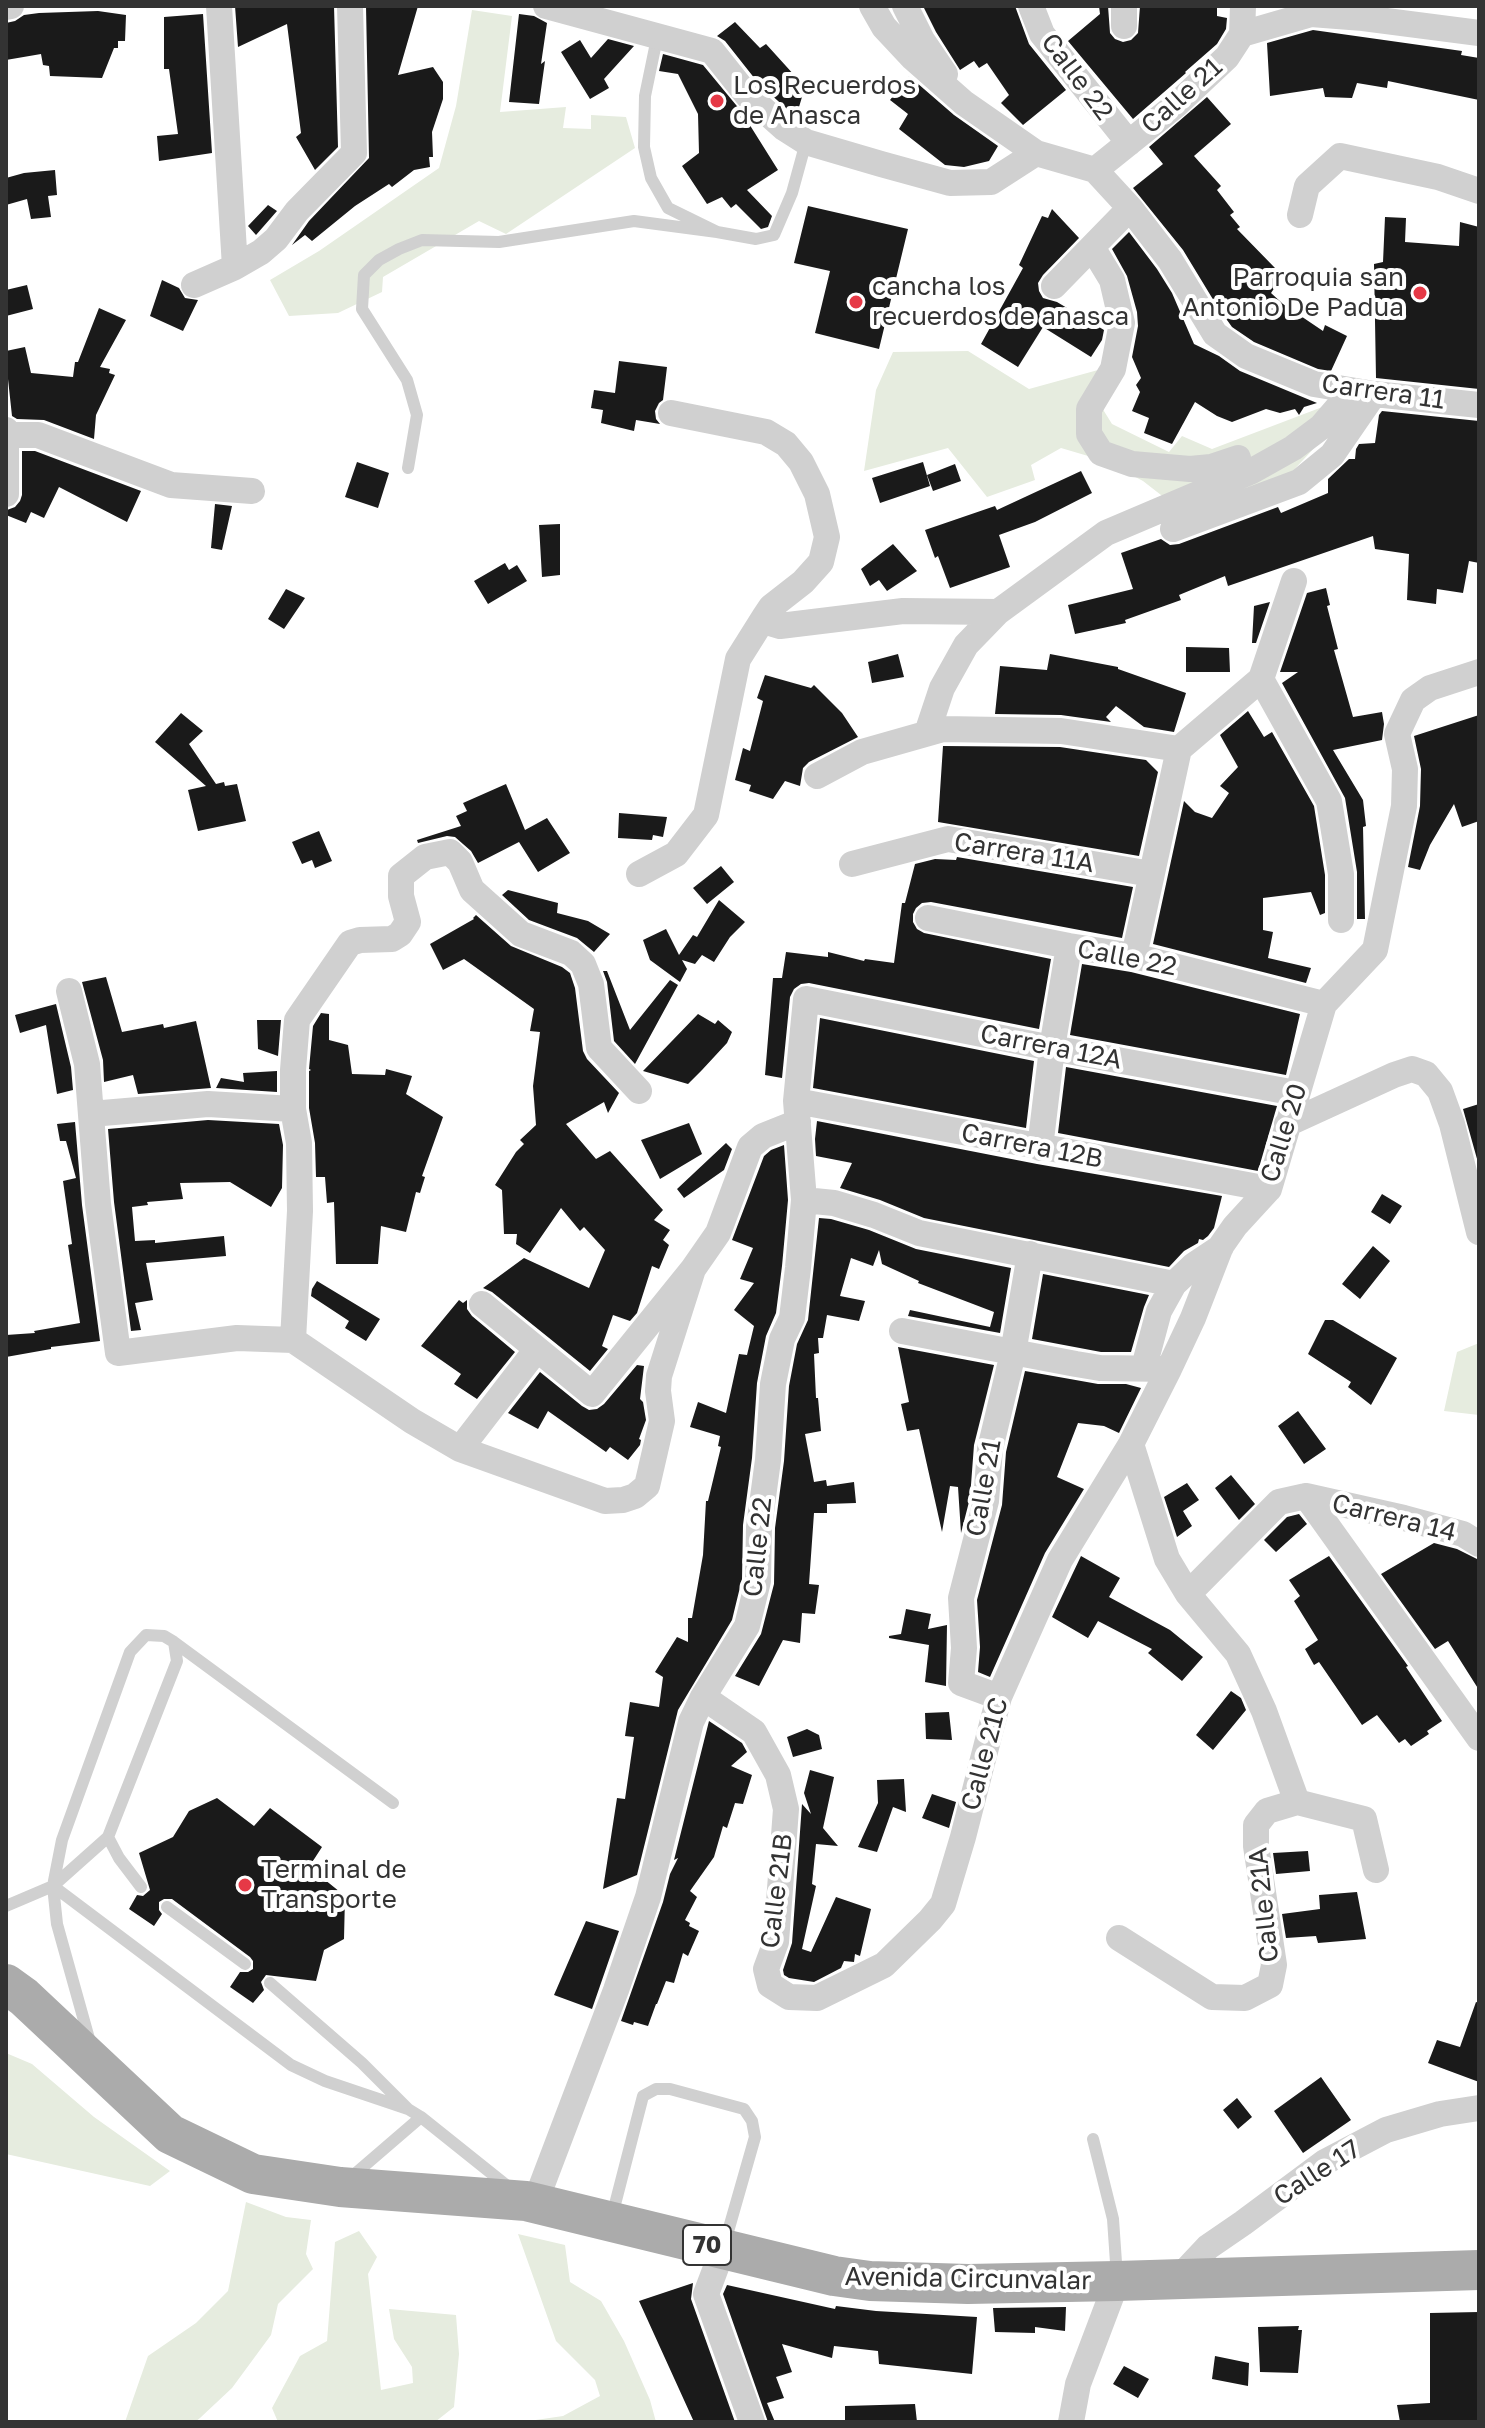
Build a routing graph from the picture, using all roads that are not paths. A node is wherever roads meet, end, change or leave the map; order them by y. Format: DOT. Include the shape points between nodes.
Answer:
graph roads {
  1 [pos="219,6"];
  2 [pos="350,6"];
  3 [pos="546,6"];
  4 [pos="872,6"];
  5 [pos="905,6"];
  6 [pos="1031,6"];
  7 [pos="1243,6"];
  8 [pos="1479,33"];
  9 [pos="1242,34"];
  10 [pos="657,38"];
  11 [pos="964,103"];
  12 [pos="806,142"];
  13 [pos="1129,143"];
  14 [pos="1036,153"];
  15 [pos="1095,170"];
  16 [pos="1479,191"];
  17 [pos="1130,208"];
  18 [pos="1300,215"];
  19 [pos="717,232"];
  20 [pos="1092,247"];
  21 [pos="235,267"];
  22 [pos="194,285"];
  23 [pos="1054,286"];
  24 [pos="1363,392"];
  25 [pos="1479,405"];
  26 [pos="671,413"];
  27 [pos="6,432"];
  28 [pos="1238,458"];
  29 [pos="408,468"];
  30 [pos="252,491"];
  31 [pos="6,494"];
  32 [pos="1173,529"];
  33 [pos="1294,581"];
  34 [pos="998,612"];
  35 [pos="765,616"];
  36 [pos="1477,672"];
  37 [pos="1261,679"];
  38 [pos="927,733"];
  39 [pos="1179,749"];
  40 [pos="817,776"];
  41 [pos="852,864"];
  42 [pos="639,874"];
  43 [pos="1151,874"];
  44 [pos="928,918"];
  45 [pos="1341,920"];
  46 [pos="1069,946"];
  47 [pos="1134,956"];
  48 [pos="69,991"];
  49 [pos="806,999"];
  50 [pos="1324,1004"];
  51 [pos="1052,1048"];
  52 [pos="639,1091"];
  53 [pos="1296,1093"];
  54 [pos="293,1109"];
  55 [pos="797,1111"];
  56 [pos="91,1114"];
  57 [pos="1287,1124"];
  58 [pos="1040,1148"];
  59 [pos="1269,1189"];
  60 [pos="804,1200"];
  61 [pos="1479,1232"];
  62 [pos="1221,1246"];
  63 [pos="1030,1254"];
  64 [pos="693,1269"];
  65 [pos="1174,1284"];
  66 [pos="482,1304"];
  67 [pos="902,1331"];
  68 [pos="293,1340"];
  69 [pos="537,1349"];
  70 [pos="1013,1353"];
  71 [pos="1156,1368"];
  72 [pos="1131,1444"];
  73 [pos="460,1449"];
  74 [pos="1306,1496"];
  75 [pos="1479,1544"];
  76 [pos="1188,1594"];
  77 [pos="174,1642"];
  78 [pos="703,1697"];
  79 [pos="999,1697"];
  80 [pos="1479,1738"];
  81 [pos="1297,1802"];
  82 [pos="393,1803"];
  83 [pos="108,1837"];
  84 [pos="1376,1870"];
  85 [pos="53,1886"];
  86 [pos="141,1887"];
  87 [pos="6,1906"];
  88 [pos="167,1907"];
  89 [pos="1119,1938"];
  90 [pos="245,1964"];
  91 [pos="270,1983"];
  92 [pos="6,1984"];
  93 [pos="789,1997"];
  94 [pos="96,2064"];
  95 [pos="1479,2108"];
  96 [pos="408,2109"];
  97 [pos="421,2117"];
  98 [pos="1093,2139"];
  99 [pos="340,2187"];
  100 [pos="530,2202"];
  101 [pos="611,2221"];
  102 [pos="723,2249"];
  103 [pos="1479,2270"];
  104 [pos="1177,2280"];
  105 [pos="1117,2281"];
  106 [pos="752,2422"];
  107 [pos="1071,2422"];
  1 -- 21 [label="street"];
  2 -- 21 [label="street" via="354,153 276,239"];
  3 -- 10 [label="street"];
  4 -- 11 [label="street" via="913,58"];
  5 -- 11 [label="street"];
  6 -- 13 [label="street, Calle 22" via="1042,34"];
  7 -- 9 [label="street, Calle 21"];
  8 -- 9 [label="street" via="1311,14"];
  9 -- 13 [label="street, Calle 21" via="1227,57"];
  10 -- 12 [label="street" via="712,51 747,95"];
  10 -- 19 [label="lane" via="645,96 644,147 651,178 668,208"];
  11 -- 14 [label="street"];
  12 -- 14 [label="street" via="950,183 991,182"];
  12 -- 19 [label="lane" via="774,235 756,239"];
  13 -- 15 [label="street, Calle 21"];
  14 -- 15 [label="street"];
  15 -- 17 [label="street, Carrera 11"];
  16 -- 18 [label="street" via="1340,156 1307,186"];
  17 -- 20 [label="street"];
  17 -- 24 [label="street, Carrera 11" via="1170,260 1215,334 1246,356 1314,384"];
  19 -- 29 [label="lane" via="634,221 499,242 422,240 379,260 364,275 362,309 407,380 417,415"];
  20 -- 23 [label="street"];
  20 -- 28 [label="street" via="1112,280 1122,323 1113,369 1089,409 1089,434 1101,453 1132,464 1190,469"];
  21 -- 22 [label="street"];
  24 -- 25 [label="street, Carrera 11"];
  24 -- 32 [label="street" via="1332,455 1299,482"];
  24 -- 34 [label="street" via="1293,448 1252,471 1106,533"];
  26 -- 35 [label="street" via="766,432 794,453 817,494 827,537 821,562"];
  27 -- 30 [label="street" via="38,435 171,485"];
  27 -- 31 [label="street"];
  33 -- 37 [label="street"];
  34 -- 35 [label="street" via="903,611 780,626"];
  34 -- 38 [label="street" via="966,645 942,688"];
  35 -- 42 [label="street" via="738,659 706,815 676,854"];
  36 -- 50 [label="street, Calle 20" via="1430,688 1413,700 1397,734 1405,769 1404,806 1375,950"];
  37 -- 39 [label="street"];
  37 -- 45 [label="street" via="1329,801 1341,874"];
  38 -- 39 [label="street" via="1061,731"];
  38 -- 40 [label="street" via="862,752"];
  39 -- 43 [label="street"];
  41 -- 43 [label="street, Carrera 11A" via="948,839"];
  43 -- 47 [label="street"];
  44 -- 46 [label="street, Calle 22"];
  46 -- 47 [label="street, Calle 22"];
  46 -- 51 [label="street"];
  47 -- 50 [label="street, Calle 22"];
  48 -- 56 [label="street" via="87,1064"];
  49 -- 51 [label="street, Carrera 12A"];
  49 -- 55 [label="street, Calle 22"];
  50 -- 53 [label="street, Calle 20"];
  51 -- 53 [label="street, Carrera 12A"];
  51 -- 58 [label="street"];
  52 -- 54 [label="street" via="599,1048 591,984 583,964 571,953 521,934 472,890 450,852 425,857 401,876 408,922 400,934 350,943 304,1007 297,1020"];
  53 -- 57 [label="street, Calle 20"];
  54 -- 56 [label="street" via="208,1104"];
  54 -- 68 [label="street" via="300,1211"];
  55 -- 58 [label="street, Carrera 12B"];
  55 -- 60 [label="street, Calle 22"];
  55 -- 64 [label="street" via="750,1147 718,1233"];
  56 -- 68 [label="street" via="118,1353 237,1338"];
  57 -- 59 [label="street, Calle 20"];
  57 -- 61 [label="street" via="1394,1075 1412,1069 1426,1074 1440,1091 1452,1124"];
  58 -- 59 [label="street, Carrera 12B"];
  59 -- 62 [label="street, Calle 20"];
  60 -- 63 [label="street" via="834,1203 919,1233"];
  60 -- 78 [label="street, Calle 22" via="792,1318 773,1384 758,1581 747,1626"];
  62 -- 65 [label="street"];
  62 -- 71 [label="street, Calle 20" via="1193,1318"];
  63 -- 65 [label="street"];
  63 -- 70 [label="street, Calle 21"];
  64 -- 69 [label="street" via="592,1394"];
  64 -- 73 [label="street" via="659,1376 662,1421 647,1486 635,1496 605,1501"];
  65 -- 71 [label="street" via="1159,1311"];
  66 -- 69 [label="street"];
  67 -- 70 [label="street"];
  68 -- 73 [label="street"];
  69 -- 73 [label="street"];
  70 -- 71 [label="street" via="1100,1368"];
  70 -- 79 [label="street, Calle 21" via="990,1449 986,1501 961,1598 961,1683"];
  71 -- 72 [label="street, Calle 21C"];
  72 -- 76 [label="street" via="1167,1559"];
  72 -- 79 [label="street, Calle 21C" via="1060,1560"];
  74 -- 75 [label="street, Carrera 14" via="1463,1534"];
  74 -- 76 [label="street" via="1279,1502"];
  74 -- 80 [label="street"];
  76 -- 81 [label="street" via="1238,1654"];
  77 -- 82 [label="lane"];
  77 -- 83 [label="lane" via="177,1661"];
  77 -- 85 [label="lane" via="146,1635 130,1652 62,1840"];
  78 -- 93 [label="street, Calle 21B" via="754,1732 778,1775 786,1809 776,1942 766,1969 770,1985"];
  78 -- 100 [label="street, Calle 22" via="691,1722 648,1897"];
  79 -- 93 [label="street, Calle 21C" via="943,1904 884,1965 817,1998"];
  81 -- 84 [label="street" via="1364,1819"];
  81 -- 89 [label="street, Calle 21A" via="1267,1811 1256,1825 1274,1965 1270,1985 1245,1998 1212,1997"];
  83 -- 85 [label="lane"];
  83 -- 86 [label="lane"];
  85 -- 87 [label="lane"];
  85 -- 94 [label="lane" via="57,1924"];
  85 -- 96 [label="lane" via="291,2065"];
  88 -- 90 [label="lane"];
  91 -- 96 [label="lane"];
  92 -- 94 [label="main road, Avenida Circunvalar / 70"];
  94 -- 99 [label="main road, Avenida Circunvalar / 70" via="170,2134 253,2174"];
  95 -- 104 [label="street, Calle 17" via="1386,2130 1325,2162 1208,2247"];
  96 -- 97 [label="lane"];
  97 -- 99 [label="lane"];
  97 -- 100 [label="lane"];
  98 -- 105 [label="lane" via="1113,2219"];
  99 -- 100 [label="main road, Avenida Circunvalar / 70"];
  100 -- 101 [label="main road, Avenida Circunvalar / 70"];
  101 -- 102 [label="main road, Avenida Circunvalar / 70"];
  101 -- 102 [label="lane" via="643,2096 670,2089 744,2109 752,2121 755,2137"];
  102 -- 105 [label="main road, Avenida Circunvalar / 70" via="870,2281"];
  102 -- 106 [label="street" via="706,2294"];
  103 -- 104 [label="main road, Avenida Circunvalar / 70"];
  104 -- 105 [label="main road, Avenida Circunvalar / 70"];
  105 -- 107 [label="street" via="1078,2384"];
}
